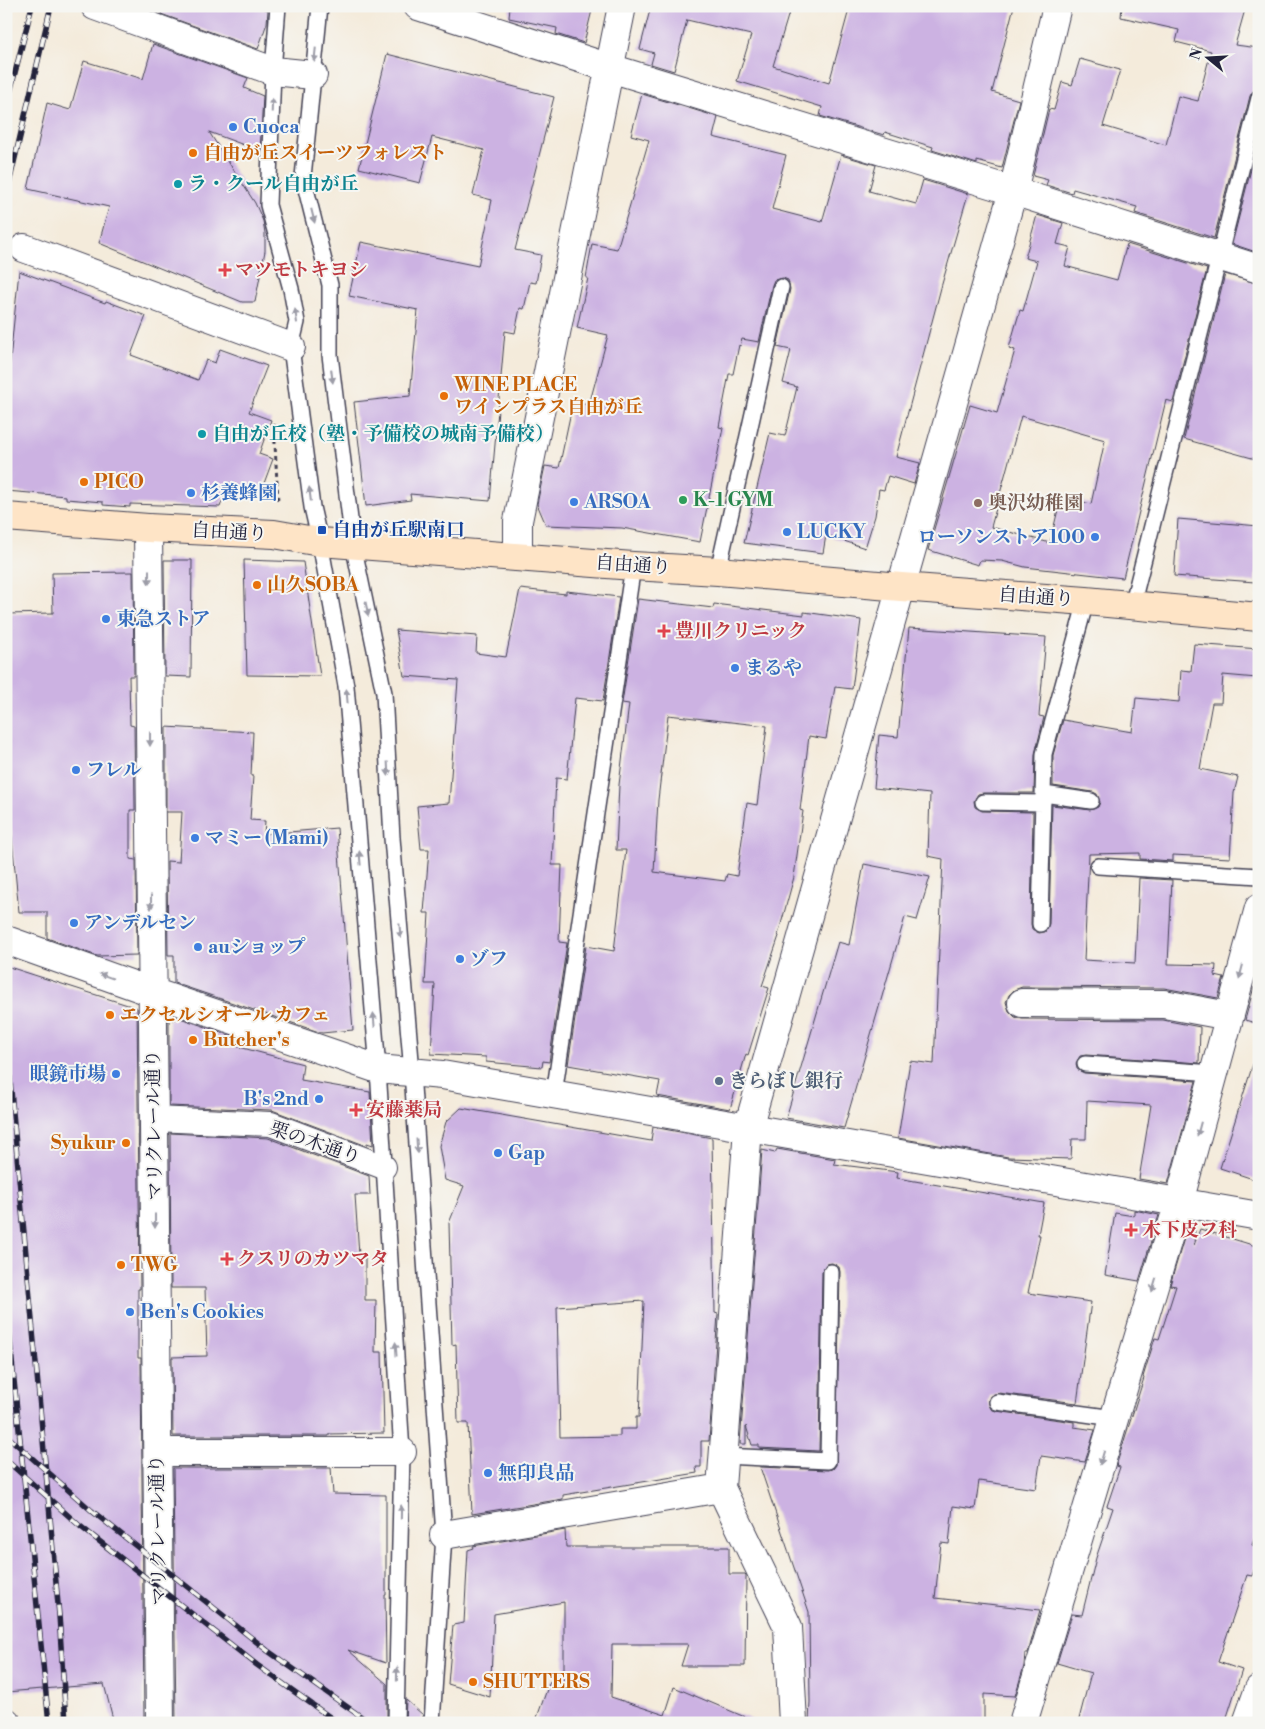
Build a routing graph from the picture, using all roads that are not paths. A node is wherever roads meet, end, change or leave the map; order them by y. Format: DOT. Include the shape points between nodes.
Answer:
graph roads {
  1 [pos="95,6"];
  2 [pos="278,6"];
  3 [pos="320,6"];
  4 [pos="418,6"];
  5 [pos="622,6"];
  6 [pos="1057,6"];
  7 [pos="610,68"];
  8 [pos="273,71"];
  9 [pos="313,75"];
  10 [pos="1259,98"];
  11 [pos="1255,132"];
  12 [pos="1013,191"];
  13 [pos="24,248"];
  14 [pos="1218,256"];
  15 [pos="1259,269"];
  16 [pos="781,287"];
  17 [pos="291,347"];
  18 [pos="6,517"];
  19 [pos="148,528"];
  20 [pos="320,542"];
  21 [pos="353,544"];
  22 [pos="518,557"];
  23 [pos="633,566"];
  24 [pos="718,571"];
  25 [pos="901,587"];
  26 [pos="1086,600"];
  27 [pos="1132,606"];
  28 [pos="1259,617"];
  29 [pos="1044,799"];
  30 [pos="1090,801"];
  31 [pos="983,802"];
  32 [pos="1098,866"];
  33 [pos="1259,876"];
  34 [pos="1259,908"];
  35 [pos="1040,924"];
  36 [pos="6,940"];
  37 [pos="152,992"];
  38 [pos="1022,1003"];
  39 [pos="1230,1016"];
  40 [pos="1085,1064"];
  41 [pos="378,1069"];
  42 [pos="412,1072"];
  43 [pos="1214,1073"];
  44 [pos="554,1094"];
  45 [pos="154,1119"];
  46 [pos="748,1128"];
  47 [pos="384,1167"];
  48 [pos="1179,1202"];
  49 [pos="1259,1216"];
  50 [pos="831,1272"];
  51 [pos="998,1402"];
  52 [pos="1114,1418"];
  53 [pos="158,1452"];
  54 [pos="402,1452"];
  55 [pos="724,1456"];
  56 [pos="721,1488"];
  57 [pos="444,1535"];
  58 [pos="1259,1689"];
  59 [pos="160,1723"];
  60 [pos="396,1723"];
  61 [pos="432,1723"];
  62 [pos="793,1723"];
  63 [pos="1023,1723"];
  64 [pos="1247,1723"];
  1 -- 8 [label="street"];
  2 -- 8 [label="lane"];
  3 -- 9 [label="lane, one-way"];
  4 -- 7 [label="street"];
  5 -- 7 [label="street"];
  6 -- 12 [label="street"];
  7 -- 12 [label="street"];
  7 -- 22 [label="street" via="518,521"];
  8 -- 9 [label="street"];
  17 -- 8 [label="lane, one-way" via="298,322 268,205"];
  9 -- 21 [label="lane, one-way" via="304,177 330,285 330,355"];
  10 -- 11 [label="lane"];
  11 -- 14 [label="lane"];
  12 -- 14 [label="street"];
  12 -- 25 [label="street"];
  13 -- 17 [label="street"];
  14 -- 15 [label="street"];
  14 -- 27 [label="lane"];
  16 -- 24 [label="lane"];
  20 -- 17 [label="lane, one-way" via="312,507"];
  18 -- 19 [label="main road, 自由通り"];
  19 -- 20 [label="main road, 自由通り" via="274,534"];
  19 -- 37 [label="street, マリクレール通り, one-way"];
  20 -- 21 [label="main road, 自由通り"];
  41 -- 20 [label="lane, one-way" via="346,686"];
  21 -- 22 [label="main road, 自由通り"];
  21 -- 42 [label="lane, one-way" via="384,693 392,838"];
  22 -- 23 [label="main road, 自由通り"];
  23 -- 24 [label="main road, 自由通り"];
  23 -- 44 [label="lane"];
  24 -- 25 [label="main road, 自由通り"];
  25 -- 26 [label="main road, 自由通り"];
  25 -- 46 [label="street"];
  26 -- 27 [label="main road, 自由通り"];
  26 -- 29 [label="lane" via="1044,754"];
  27 -- 28 [label="main road, 自由通り"];
  29 -- 30 [label="lane"];
  29 -- 31 [label="lane"];
  29 -- 35 [label="lane"];
  32 -- 33 [label="lane"];
  34 -- 39 [label="street, one-way"];
  37 -- 36 [label="street, one-way"];
  37 -- 41 [label="street"];
  37 -- 45 [label="street, マリクレール通り"];
  38 -- 39 [label="street" via="1164,1004"];
  39 -- 43 [label="street"];
  40 -- 43 [label="lane"];
  41 -- 42 [label="street"];
  41 -- 47 [label="lane"];
  42 -- 44 [label="street"];
  42 -- 57 [label="lane, one-way"];
  43 -- 48 [label="street, one-way"];
  44 -- 46 [label="street"];
  45 -- 47 [label="street, 栗の木通り" via="271,1124"];
  45 -- 53 [label="street, マリクレール通り, one-way"];
  46 -- 48 [label="street"];
  46 -- 55 [label="street"];
  54 -- 47 [label="lane, one-way"];
  48 -- 49 [label="street"];
  48 -- 52 [label="street, one-way"];
  50 -- 55 [label="lane" via="828,1461"];
  51 -- 52 [label="lane"];
  52 -- 63 [label="street, one-way"];
  53 -- 54 [label="street"];
  53 -- 59 [label="street, マリクレール通り"];
  60 -- 54 [label="lane, one-way"];
  55 -- 56 [label="street"];
  56 -- 57 [label="street"];
  56 -- 62 [label="street" via="788,1627"];
  57 -- 61 [label="lane"];
  58 -- 64 [label="street"];
}
